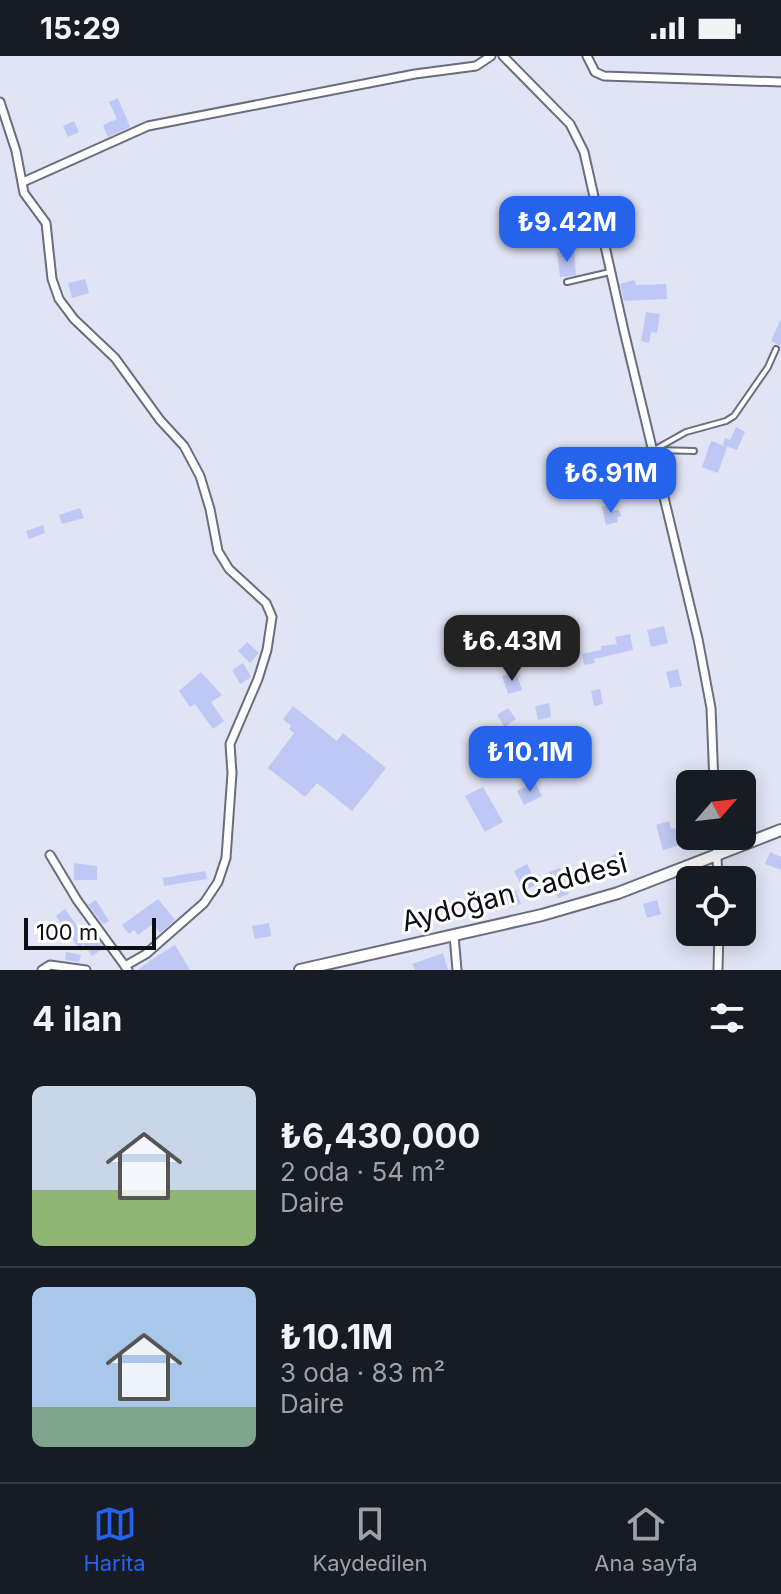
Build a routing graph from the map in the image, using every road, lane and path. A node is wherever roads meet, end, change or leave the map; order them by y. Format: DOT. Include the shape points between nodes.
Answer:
graph roads {
  1 [pos="491,56"];
  2 [pos="503,56"];
  3 [pos="587,56"];
  4 [pos="781,82"];
  5 [pos="0,102"];
  6 [pos="23,182"];
  7 [pos="610,272"];
  8 [pos="567,282"];
  9 [pos="776,349"];
  10 [pos="654,450"];
  11 [pos="694,451"];
  12 [pos="713,770"];
  13 [pos="781,830"];
  14 [pos="716,850"];
  15 [pos="50,855"];
  16 [pos="716,855"];
  17 [pos="717,866"];
  18 [pos="454,935"];
  19 [pos="719,946"];
  20 [pos="126,968"];
  21 [pos="42,970"];
  22 [pos="86,970"];
  23 [pos="300,970"];
  24 [pos="457,970"];
  25 [pos="718,970"];
  1 -- 6 [label="street" via="476,66 148,126"];
  2 -- 7 [label="street" via="570,124 584,152"];
  3 -- 4 [label="street" via="595,72 604,76"];
  5 -- 6 [label="street"];
  6 -- 20 [label="street" via="24,193 46,223 52,279 63,307 115,358 184,446 200,476 218,551 229,569 266,603 272,617 258,679 230,744 226,858 218,882 204,903"];
  7 -- 8 [label="lane"];
  7 -- 10 [label="street"];
  9 -- 10 [label="lane" via="734,416 686,432"];
  10 -- 11 [label="lane"];
  10 -- 12 [label="street" via="711,708"];
  13 -- 16 [label="street, Aydoğan Caddesi"];
  14 -- 16 [label="street"];
  15 -- 20 [label="street"];
  16 -- 17 [label="street"];
  16 -- 18 [label="street, Aydoğan Caddesi" via="618,893"];
  18 -- 23 [label="street, Aydoğan Caddesi"];
  18 -- 24 [label="street"];
  19 -- 25 [label="street"];
  21 -- 22 [label="street" via="50,965"];
}
